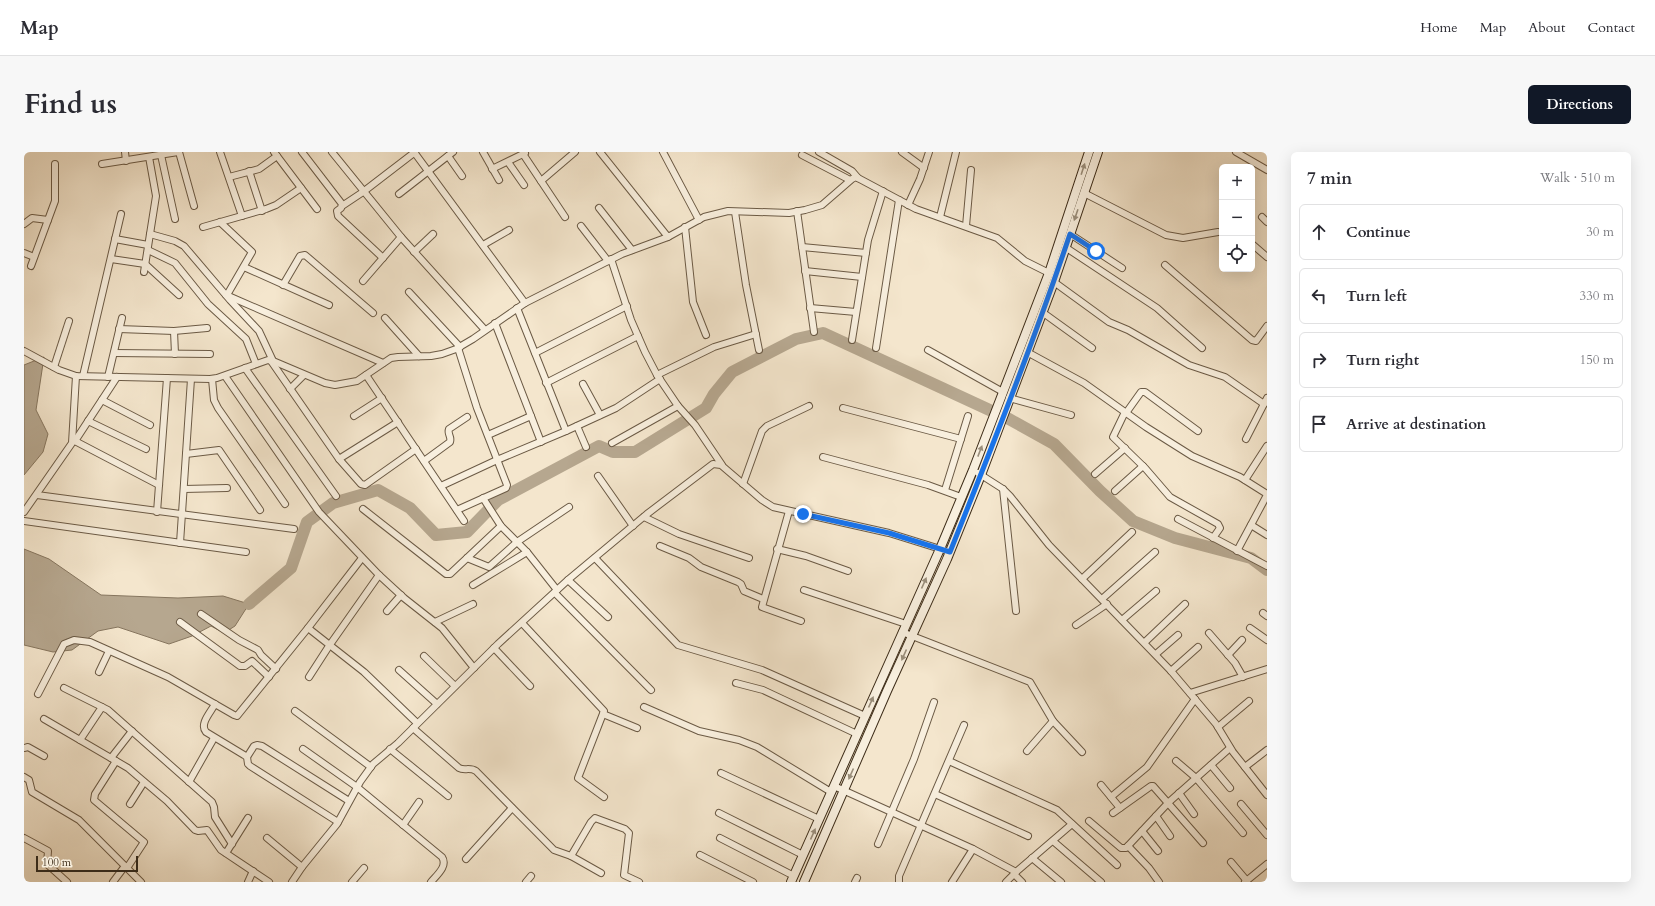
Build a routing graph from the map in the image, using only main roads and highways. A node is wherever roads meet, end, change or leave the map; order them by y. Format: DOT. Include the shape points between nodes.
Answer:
graph roads {
  1 [pos="1089,152"];
  2 [pos="1098,152"];
  3 [pos="1005,402"];
  4 [pos="917,600"];
  5 [pos="926,605"];
  6 [pos="793,879"];
  7 [pos="804,882"];
  3 -- 1 [label="main road, one-way" via="1003,392 1049,273"];
  2 -- 3 [label="main road, one-way" via="1054,282"];
  4 -- 3 [label="main road, one-way" via="992,421"];
  3 -- 5 [label="main road" via="1000,425 981,475"];
  4 -- 5 [label="main road"];
  6 -- 4 [label="main road, one-way"];
  5 -- 7 [label="main road, one-way"];
}
